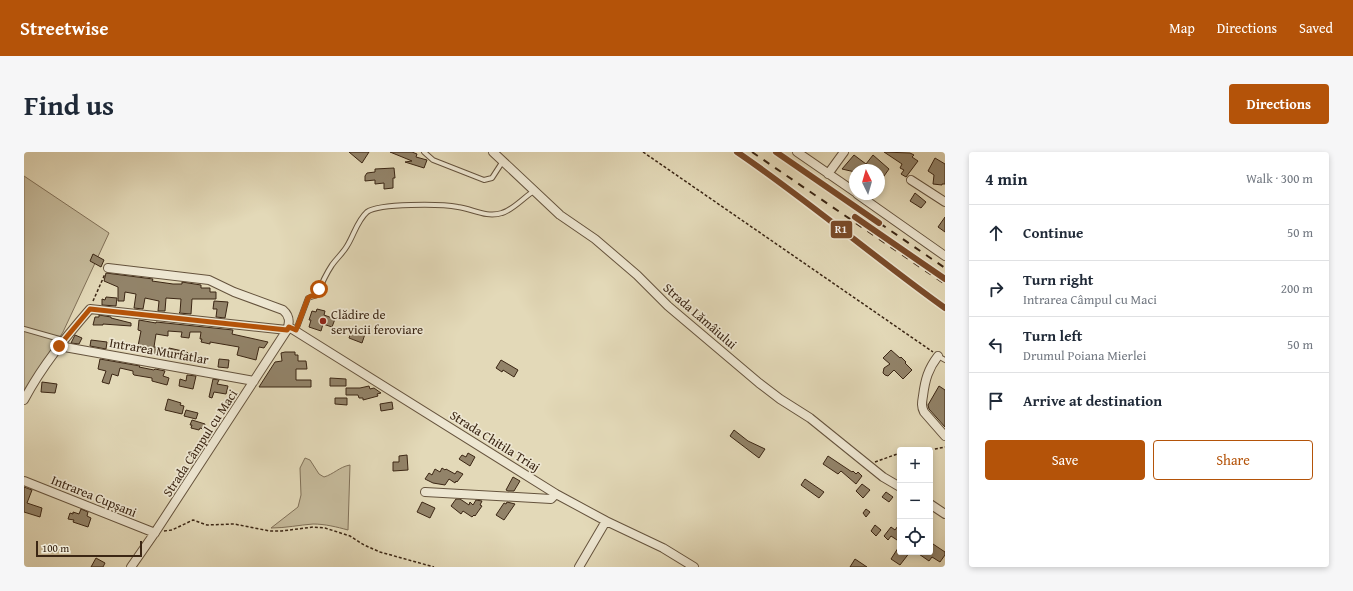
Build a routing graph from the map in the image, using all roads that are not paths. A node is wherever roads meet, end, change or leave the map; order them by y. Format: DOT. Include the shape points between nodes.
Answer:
graph roads {
  1 [pos="424,152"];
  2 [pos="493,152"];
  3 [pos="797,152"];
  4 [pos="844,152"];
  5 [pos="503,161"];
  6 [pos="828,174"];
  7 [pos="911,180"];
  8 [pos="849,188"];
  9 [pos="534,191"];
  10 [pos="866,200"];
  11 [pos="945,202"];
  12 [pos="945,256"];
  13 [pos="108,268"];
  14 [pos="24,329"];
  15 [pos="291,329"];
  16 [pos="61,343"];
  17 [pos="942,358"];
  18 [pos="254,381"];
  19 [pos="24,400"];
  20 [pos="945,436"];
  21 [pos="24,481"];
  22 [pos="897,485"];
  23 [pos="425,492"];
  24 [pos="556,494"];
  25 [pos="933,506"];
  26 [pos="945,514"];
  27 [pos="606,521"];
  28 [pos="155,532"];
  29 [pos="131,567"];
  30 [pos="579,567"];
  31 [pos="694,567"];
  1 -- 5 [label="lane" via="433,160 484,180 492,178"];
  2 -- 5 [label="street, Strada Lămâiului"];
  3 -- 6 [label="street"];
  4 -- 6 [label="street"];
  5 -- 9 [label="street, Strada Lămâiului"];
  6 -- 8 [label="street"];
  7 -- 11 [label="street"];
  9 -- 15 [label="lane" via="506,212 495,214 480,214 465,208 448,206 398,206 371,210 364,216 347,247 329,269 317,295 308,298"];
  9 -- 22 [label="street, Strada Lămâiului" via="560,215 595,239 638,275 668,306 759,383 810,418 883,477"];
  10 -- 12 [label="street"];
  13 -- 15 [label="street" via="209,280 283,310 289,317"];
  14 -- 16 [label="lane"];
  15 -- 16 [label="street" via="90,309"];
  15 -- 18 [label="street, Strada Câmpul cu Maci"];
  15 -- 24 [label="street, Strada Chitila Triaj"];
  16 -- 18 [label="street, Intrarea Murfatlar"];
  16 -- 19 [label="street" via="35,379"];
  17 -- 20 [label="street" via="928,370 921,407"];
  18 -- 28 [label="street, Strada Câmpul cu Maci"];
  21 -- 28 [label="street, Intrarea Cupșani"];
  23 -- 24 [label="street" via="551,499"];
  24 -- 27 [label="street, Strada Chitila Triaj"];
  25 -- 26 [label="street"];
  27 -- 30 [label="street"];
  27 -- 31 [label="street, Strada Chitila Triaj"];
  28 -- 29 [label="street, Strada Câmpul cu Maci"];
}
